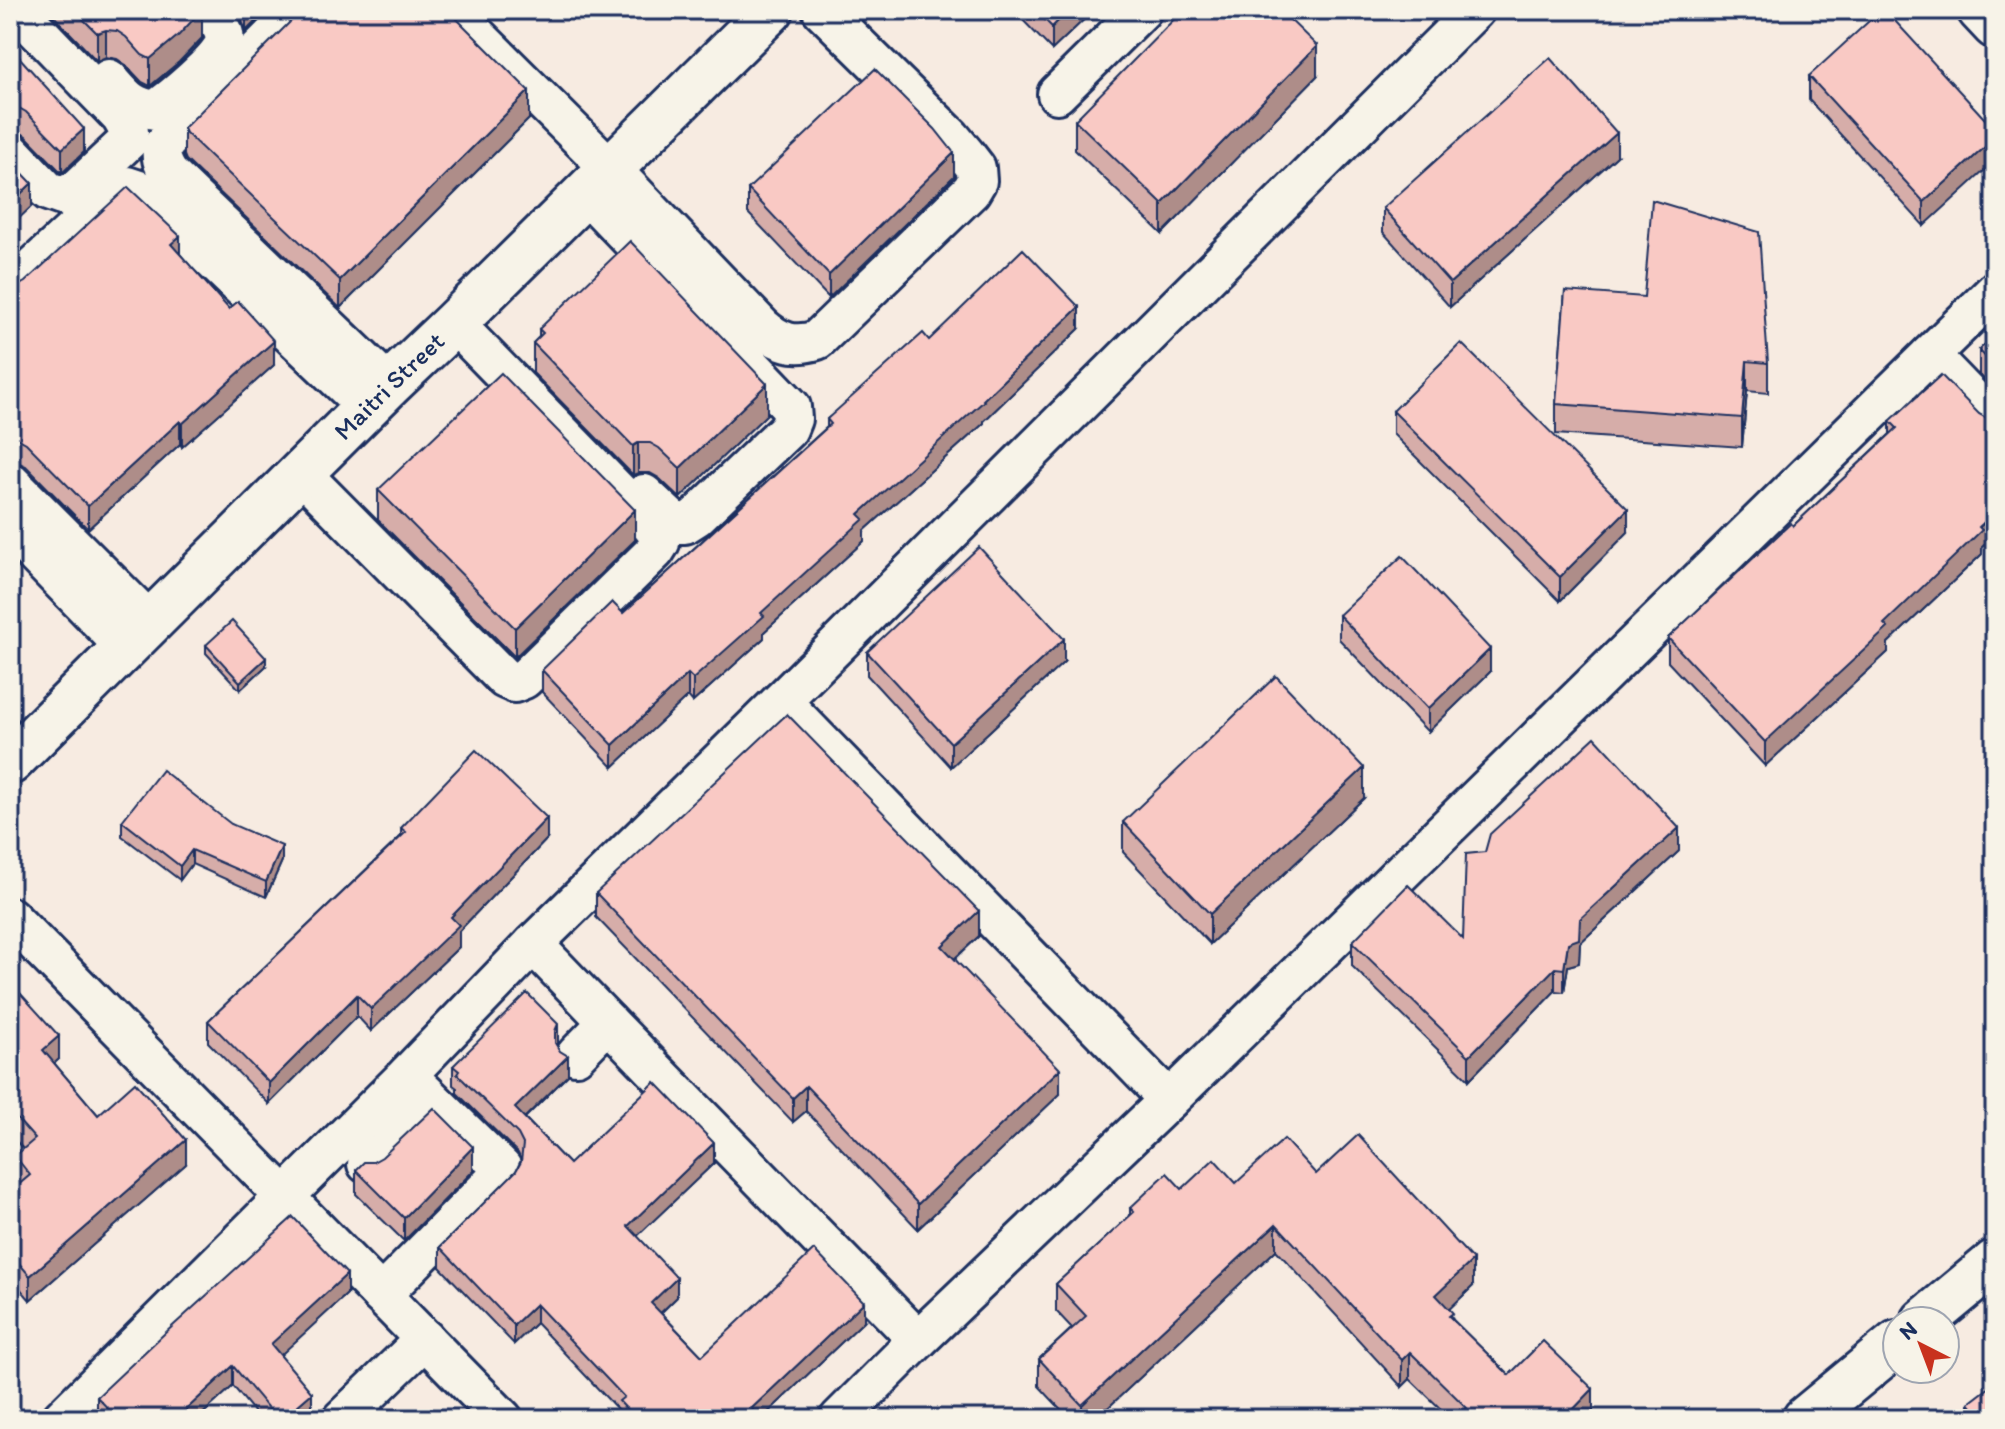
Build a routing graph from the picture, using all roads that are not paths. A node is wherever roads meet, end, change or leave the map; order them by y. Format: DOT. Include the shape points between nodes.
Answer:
graph roads {
  1 [pos="17,10"];
  2 [pos="43,10"];
  3 [pos="208,10"];
  4 [pos="298,10"];
  5 [pos="451,10"];
  6 [pos="771,10"];
  7 [pos="822,10"];
  8 [pos="1142,10"];
  9 [pos="1475,10"];
  10 [pos="1980,10"];
  11 [pos="1995,26"];
  12 [pos="1057,94"];
  13 [pos="10,151"];
  14 [pos="10,177"];
  15 [pos="598,180"];
  16 [pos="10,267"];
  17 [pos="10,289"];
  18 [pos="1995,291"];
  19 [pos="459,318"];
  20 [pos="1930,355"];
  21 [pos="378,396"];
  22 [pos="1995,422"];
  23 [pos="301,473"];
  24 [pos="10,482"];
  25 [pos="10,529"];
  26 [pos="138,635"];
  27 [pos="781,701"];
  28 [pos="10,762"];
  29 [pos="10,917"];
  30 [pos="533,944"];
  31 [pos="608,1022"];
  32 [pos="576,1055"];
  33 [pos="414,1068"];
  34 [pos="1169,1100"];
  35 [pos="433,1102"];
  36 [pos="498,1135"];
  37 [pos="367,1164"];
  38 [pos="284,1197"];
  39 [pos="1995,1262"];
  40 [pos="381,1295"];
  41 [pos="1943,1305"];
  42 [pos="425,1339"];
  43 [pos="918,1340"];
  44 [pos="1881,1356"];
  45 [pos="61,1419"];
  46 [pos="342,1419"];
  47 [pos="503,1419"];
  48 [pos="839,1419"];
  49 [pos="1805,1419"];
  1 -- 13 [label="street" via="129,131 128,141 75,191 62,196 48,191"];
  2 -- 3 [label="street" via="127,99 155,110 217,56 224,43"];
  4 -- 21 [label="street" via="163,145 161,155 169,174"];
  5 -- 15 [label="street"];
  6 -- 15 [label="street, Maitri Street"];
  7 -- 15 [label="street" via="951,137 976,168 977,181 817,340 803,345 774,337"];
  8 -- 12 [label="street"];
  9 -- 27 [label="street"];
  10 -- 11 [label="street"];
  14 -- 16 [label="street" via="49,220 45,234"];
  15 -- 19 [label="street, Maitri Street"];
  15 -- 19 [label="street" via="791,407 788,429 696,517 676,524"];
  17 -- 21 [label="street" via="127,186 139,190"];
  18 -- 20 [label="street"];
  19 -- 21 [label="street, Maitri Street"];
  19 -- 23 [label="street" via="650,524 660,543 655,551 514,683"];
  20 -- 22 [label="street"];
  20 -- 34 [label="street"];
  21 -- 23 [label="street, Maitri Street"];
  23 -- 26 [label="street, Maitri Street"];
  24 -- 26 [label="street"];
  25 -- 26 [label="street"];
  26 -- 28 [label="street, Maitri Street"];
  27 -- 30 [label="street"];
  27 -- 34 [label="street"];
  29 -- 38 [label="street"];
  30 -- 31 [label="street"];
  30 -- 33 [label="street"];
  31 -- 32 [label="street"];
  31 -- 43 [label="street"];
  33 -- 35 [label="street"];
  33 -- 36 [label="street"];
  33 -- 38 [label="street"];
  34 -- 43 [label="street"];
  35 -- 37 [label="street"];
  35 -- 40 [label="street" via="502,1168"];
  38 -- 40 [label="street"];
  38 -- 45 [label="street"];
  39 -- 41 [label="street"];
  40 -- 42 [label="street"];
  42 -- 46 [label="street"];
  42 -- 47 [label="street"];
  43 -- 48 [label="street"];
  44 -- 49 [label="street"];
}
